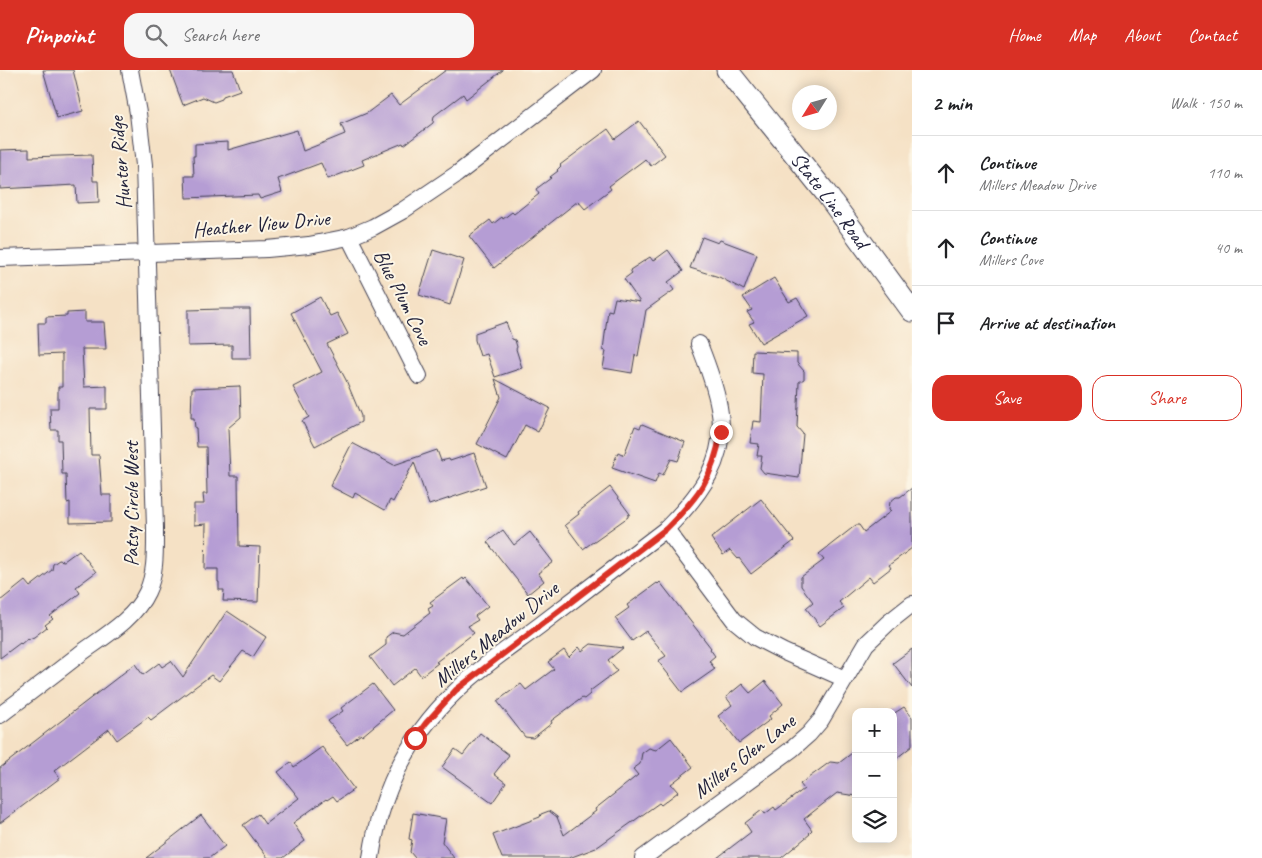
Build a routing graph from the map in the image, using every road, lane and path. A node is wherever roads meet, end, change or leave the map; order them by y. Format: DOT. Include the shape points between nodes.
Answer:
graph roads {
  1 [pos="130,70"];
  2 [pos="593,70"];
  3 [pos="727,70"];
  4 [pos="349,237"];
  5 [pos="147,253"];
  6 [pos="0,258"];
  7 [pos="912,310"];
  8 [pos="699,344"];
  9 [pos="419,376"];
  10 [pos="666,529"];
  11 [pos="912,604"];
  12 [pos="845,680"];
  13 [pos="0,715"];
  14 [pos="371,858"];
  15 [pos="643,858"];
  1 -- 5 [label="street, Hunter Ridge" via="144,165"];
  2 -- 4 [label="street, Heather View Drive" via="428,194 380,223"];
  3 -- 7 [label="street, State Line Road" via="825,192"];
  4 -- 5 [label="street, Heather View Drive" via="275,248"];
  4 -- 9 [label="street, Blue Plum Cove"];
  5 -- 6 [label="street, Heather View Drive"];
  5 -- 13 [label="street, Patsy Circle West" via="155,528 154,562 147,591 120,624"];
  8 -- 10 [label="street, Millers Meadow Drive" via="720,408 721,432 711,472 701,491"];
  10 -- 12 [label="street" via="734,620 755,637"];
  10 -- 14 [label="street, Millers Meadow Drive" via="489,664 440,707 415,738 400,764 375,828"];
  11 -- 12 [label="street, Millers Glen Lane" via="866,644"];
  12 -- 15 [label="street, Millers Glen Lane" via="821,720 792,749"];
}
